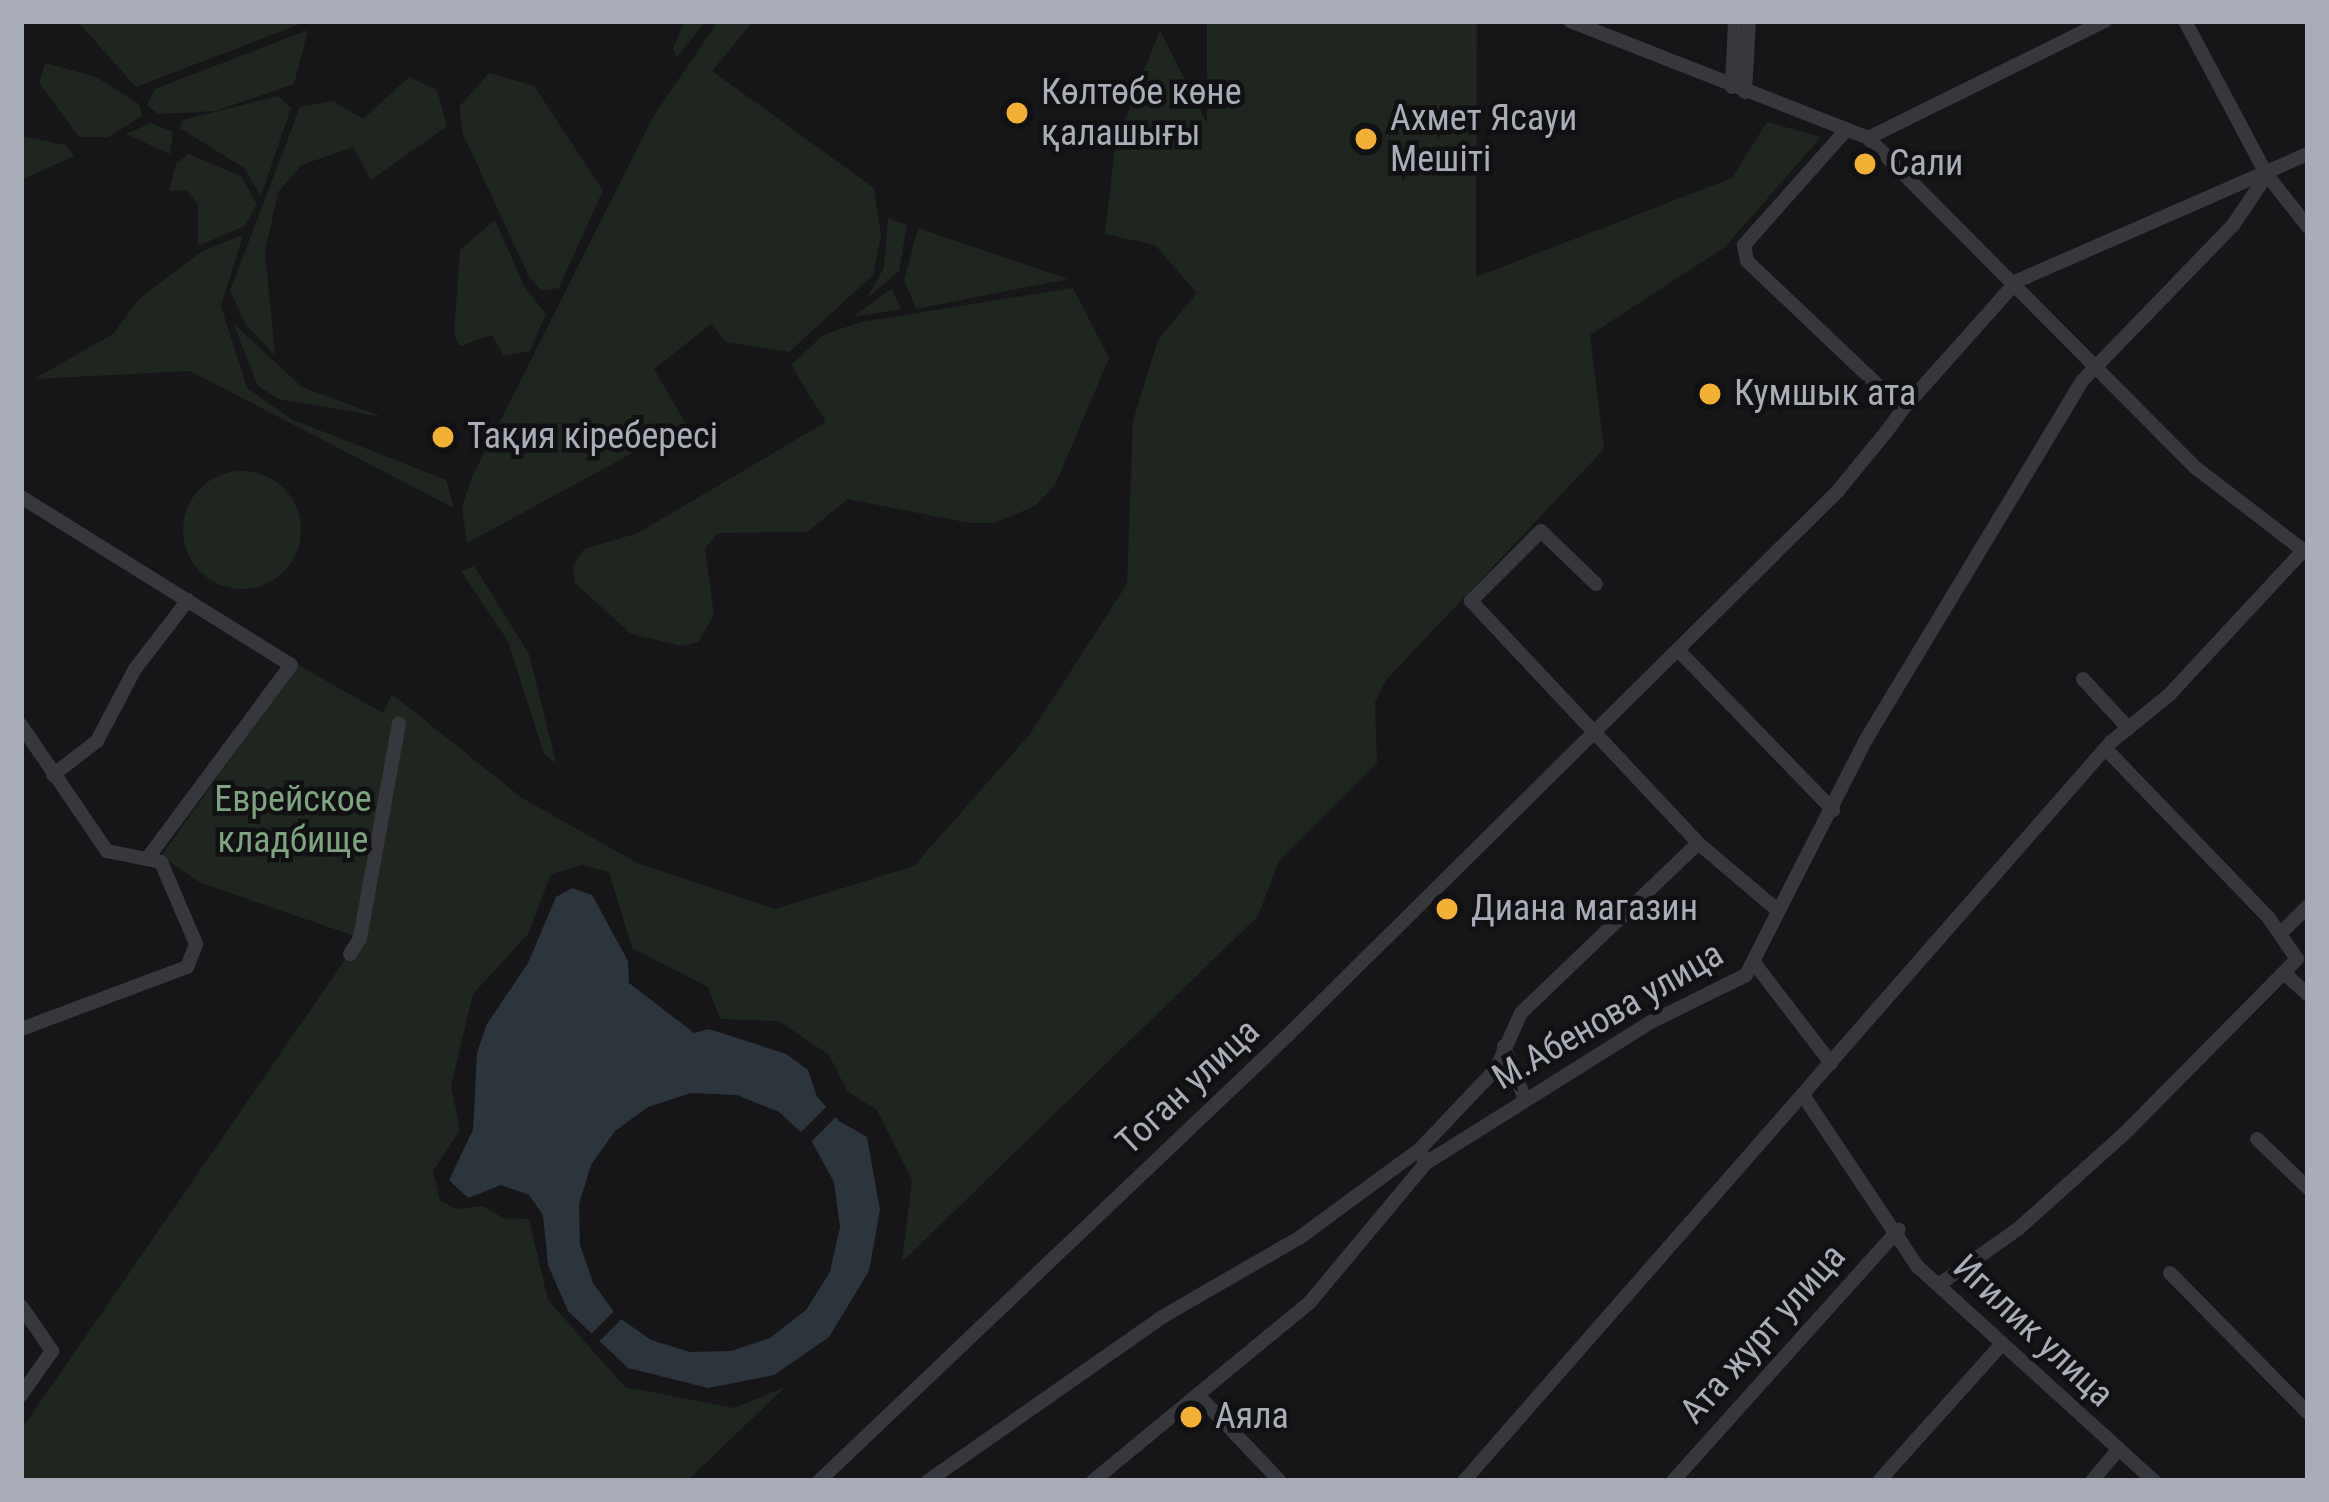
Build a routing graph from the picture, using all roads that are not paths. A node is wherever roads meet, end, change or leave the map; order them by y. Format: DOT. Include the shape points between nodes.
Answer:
graph roads {
  1 [pos="1570,21"];
  2 [pos="1735,21"];
  3 [pos="1749,21"];
  4 [pos="2105,21"];
  5 [pos="2185,21"];
  6 [pos="1738,89"];
  7 [pos="1846,130"];
  8 [pos="1868,139"];
  9 [pos="2308,154"];
  10 [pos="2267,175"];
  11 [pos="2308,227"];
  12 [pos="2017,281"];
  13 [pos="2098,365"];
  14 [pos="1904,409"];
  15 [pos="21,497"];
  16 [pos="2306,552"];
  17 [pos="1596,584"];
  18 [pos="188,600"];
  19 [pos="1678,650"];
  20 [pos="2083,679"];
  21 [pos="399,724"];
  22 [pos="21,725"];
  23 [pos="2128,728"];
  24 [pos="1594,732"];
  25 [pos="2107,750"];
  26 [pos="53,775"];
  27 [pos="1833,810"];
  28 [pos="1698,843"];
  29 [pos="150,855"];
  30 [pos="2308,906"];
  31 [pos="1776,909"];
  32 [pos="2282,932"];
  33 [pos="350,954"];
  34 [pos="1755,964"];
  35 [pos="2285,974"];
  36 [pos="2308,995"];
  37 [pos="21,1029"];
  38 [pos="1504,1045"];
  39 [pos="1831,1064"];
  40 [pos="1803,1095"];
  41 [pos="1523,1097"];
  42 [pos="2257,1139"];
  43 [pos="1423,1156"];
  44 [pos="2308,1188"];
  45 [pos="1898,1229"];
  46 [pos="2170,1274"];
  47 [pos="1941,1283"];
  48 [pos="21,1306"];
  49 [pos="2001,1346"];
  50 [pos="21,1395"];
  51 [pos="1199,1396"];
  52 [pos="2308,1413"];
  53 [pos="2118,1450"];
  54 [pos="819,1481"];
  55 [pos="928,1481"];
  56 [pos="1093,1481"];
  57 [pos="1280,1481"];
  58 [pos="1463,1481"];
  59 [pos="1673,1481"];
  60 [pos="1880,1481"];
  61 [pos="2092,1481"];
  62 [pos="2154,1481"];
  1 -- 6 [label="street"];
  2 -- 6 [label="street"];
  3 -- 6 [label="street"];
  4 -- 8 [label="street"];
  5 -- 10 [label="street"];
  6 -- 7 [label="street"];
  7 -- 8 [label="street"];
  7 -- 14 [label="street" via="1751,234 1747,261"];
  8 -- 12 [label="street"];
  9 -- 10 [label="street"];
  10 -- 11 [label="street"];
  10 -- 12 [label="street"];
  10 -- 13 [label="street, М.Абенова улица" via="2244,212"];
  12 -- 13 [label="street"];
  12 -- 14 [label="street, Тоган улица"];
  13 -- 16 [label="street" via="2195,468"];
  13 -- 27 [label="street, М.Абенова улица" via="1865,741"];
  14 -- 19 [label="street, Тоган улица" via="1837,492"];
  15 -- 18 [label="street"];
  16 -- 23 [label="street"];
  17 -- 24 [label="street" via="1541,531 1471,602"];
  18 -- 26 [label="street" via="135,669 98,741"];
  18 -- 29 [label="street" via="291,665"];
  19 -- 24 [label="street, Тоган улица"];
  19 -- 27 [label="street"];
  20 -- 23 [label="street"];
  21 -- 33 [label="street" via="360,938"];
  22 -- 26 [label="street"];
  23 -- 25 [label="street"];
  24 -- 28 [label="street"];
  24 -- 54 [label="street, Тоган улица"];
  25 -- 32 [label="street"];
  25 -- 39 [label="street"];
  26 -- 29 [label="street" via="107,851"];
  27 -- 31 [label="street, М.Абенова улица"];
  28 -- 31 [label="street"];
  28 -- 38 [label="street" via="1521,1013"];
  29 -- 37 [label="street" via="183,908 195,958"];
  30 -- 32 [label="street"];
  31 -- 34 [label="street, М.Абенова улица"];
  32 -- 35 [label="street" via="2299,951"];
  34 -- 39 [label="street"];
  34 -- 41 [label="street, М.Абенова улица"];
  35 -- 36 [label="street"];
  35 -- 47 [label="street" via="2018,1229"];
  38 -- 41 [label="street"];
  38 -- 43 [label="street" via="1496,1069"];
  39 -- 40 [label="street"];
  40 -- 45 [label="street, Игилик улица"];
  40 -- 58 [label="street"];
  41 -- 43 [label="street, М.Абенова улица"];
  42 -- 44 [label="street"];
  43 -- 51 [label="street, М.Абенова улица" via="1310,1302"];
  43 -- 55 [label="street"];
  45 -- 47 [label="street, Игилик улица" via="1917,1266"];
  45 -- 59 [label="street, Ата журт улица"];
  46 -- 52 [label="street"];
  47 -- 49 [label="street, Игилик улица"];
  48 -- 50 [label="street" via="46,1336 49,1366"];
  49 -- 53 [label="street, Игилик улица"];
  49 -- 60 [label="street"];
  51 -- 56 [label="street, М.Абенова улица"];
  51 -- 57 [label="street"];
  53 -- 61 [label="street"];
  53 -- 62 [label="street, Игилик улица"];
}
